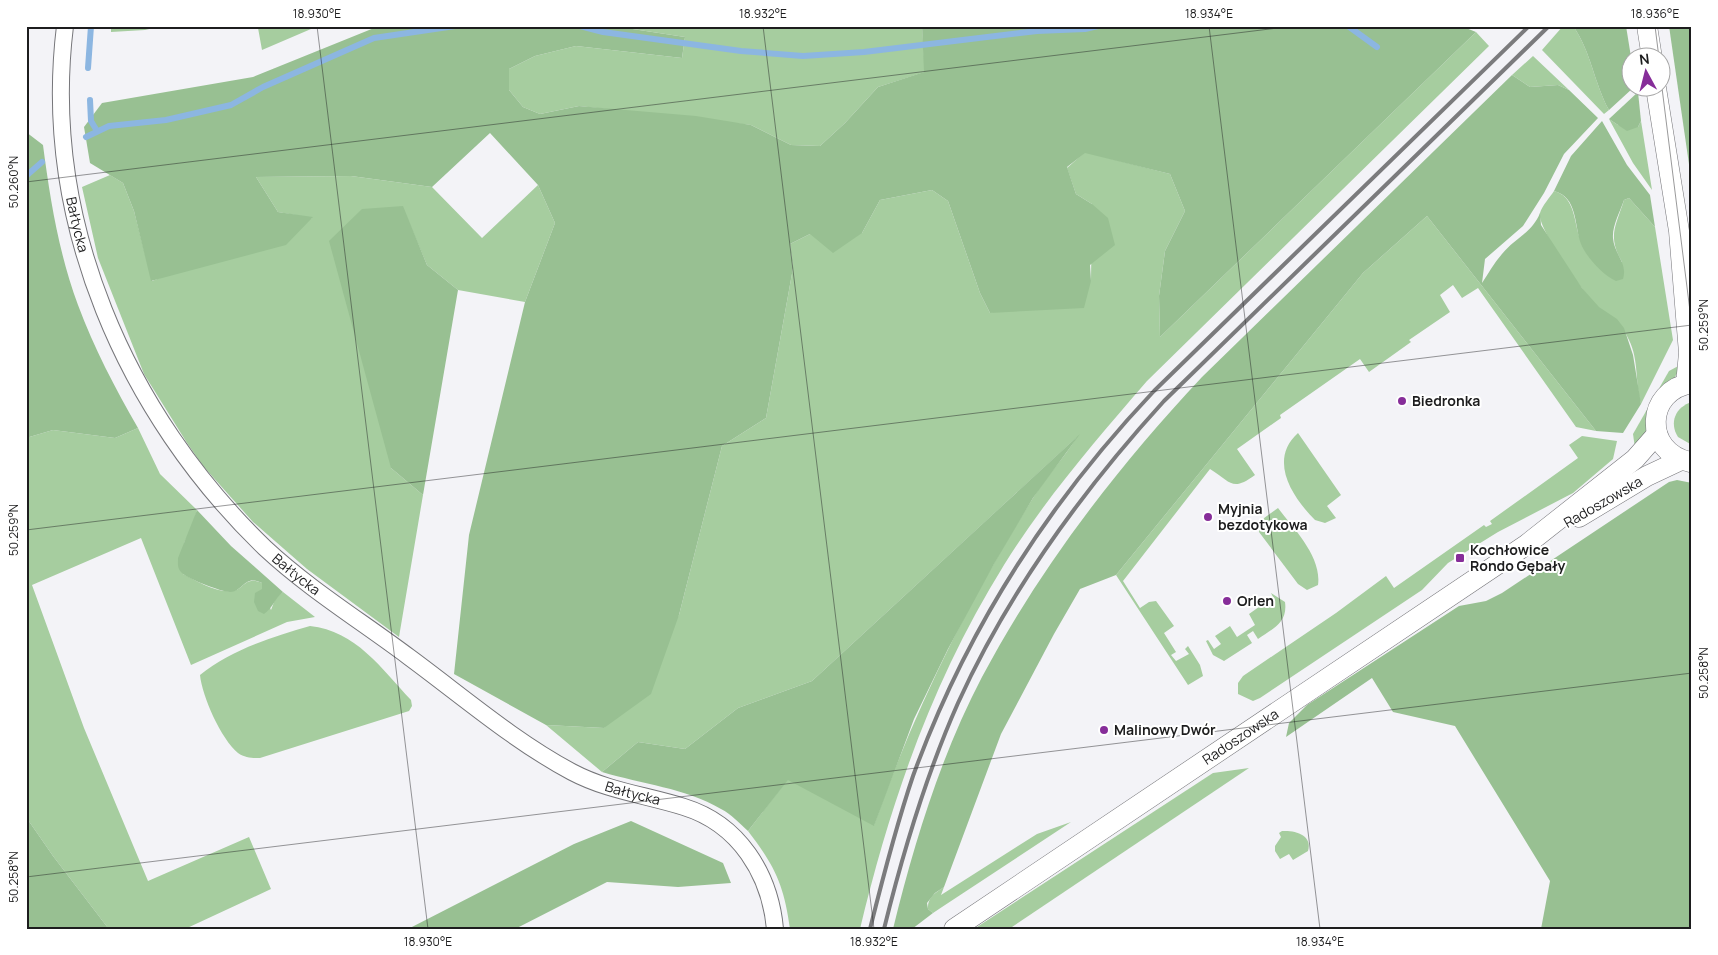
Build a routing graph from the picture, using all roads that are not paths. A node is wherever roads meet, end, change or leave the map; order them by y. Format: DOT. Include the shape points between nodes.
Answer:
graph roads {
  1 [pos="65,26"];
  2 [pos="1647,26"];
  3 [pos="1650,48"];
  4 [pos="1658,98"];
  5 [pos="1679,231"];
  6 [pos="1692,285"];
  7 [pos="1689,383"];
  8 [pos="1657,434"];
  9 [pos="1686,461"];
  10 [pos="1526,545"];
  11 [pos="775,929"];
  12 [pos="954,929"];
  1 -- 11 [label="street, Bałtycka" via="65,152 74,208 91,276 130,370 182,455 220,502 268,550 330,600 530,746 591,782 686,808 711,819 728,832 744,847 761,872 768,890"];
  2 -- 3 [label="street"];
  4 -- 5 [label="street"];
  5 -- 6 [label="street"];
  5 -- 7 [label="street" via="1690,353"];
  7 -- 8 [label="street" via="1673,389 1664,398 1656,417"];
  8 -- 9 [label="street" via="1664,449"];
  8 -- 10 [label="street, Radoszowska" via="1635,459"];
  9 -- 10 [label="street, Radoszowska" via="1647,476"];
  10 -- 12 [label="street, Radoszowska"];
}
